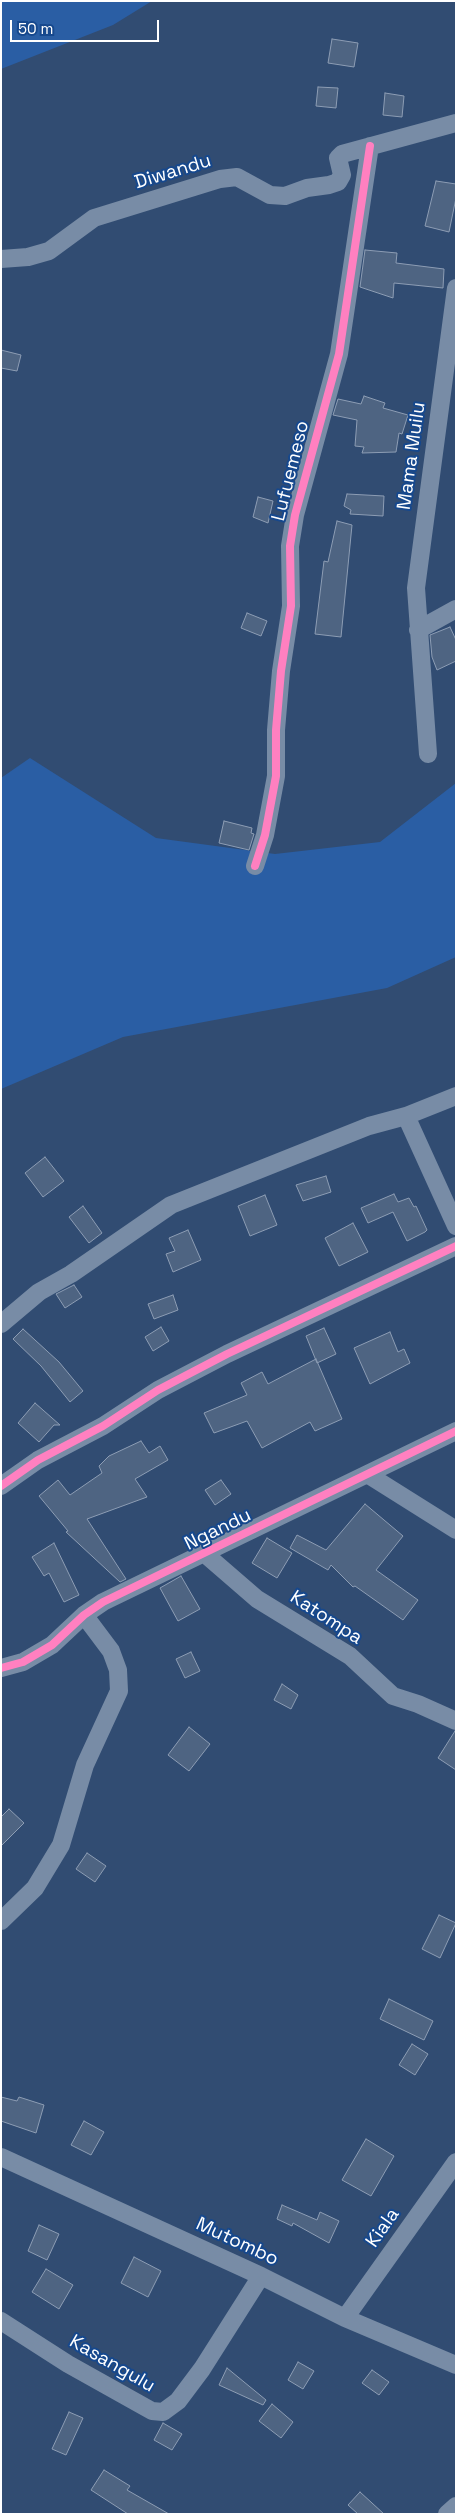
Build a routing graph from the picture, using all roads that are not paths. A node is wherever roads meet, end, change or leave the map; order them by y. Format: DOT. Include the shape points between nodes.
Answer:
graph roads {
  1 [pos="456,122"];
  2 [pos="370,146"];
  3 [pos="1,259"];
  4 [pos="456,288"];
  5 [pos="450,369"];
  6 [pos="456,609"];
  7 [pos="418,630"];
  8 [pos="428,754"];
  9 [pos="255,866"];
  10 [pos="456,1096"];
  11 [pos="406,1116"];
  12 [pos="456,1226"];
  13 [pos="456,1246"];
  14 [pos="1,1324"];
  15 [pos="456,1431"];
  16 [pos="367,1474"];
  17 [pos="1,1486"];
  18 [pos="456,1530"];
  19 [pos="205,1554"];
  20 [pos="84,1616"];
  21 [pos="1,1668"];
  22 [pos="456,1721"];
  23 [pos="1,1920"];
  24 [pos="1,2157"];
  25 [pos="456,2162"];
  26 [pos="262,2276"];
  27 [pos="345,2318"];
  28 [pos="1,2321"];
  29 [pos="456,2365"];
  30 [pos="456,2506"];
  31 [pos="447,2514"];
  1 -- 2 [label="street, Diwandu"];
  2 -- 3 [label="street, Diwandu" via="338,158 342,175 338,182 285,196 270,195 237,177 220,179 94,218 49,251"];
  2 -- 9 [label="street, Lufuemeso" via="339,354 295,515 290,546 291,606 281,670 276,776 265,835"];
  4 -- 5 [label="street, Mama Muilu"];
  5 -- 7 [label="street, Mama Muilu" via="416,588"];
  6 -- 7 [label="street"];
  7 -- 8 [label="street, Mama Muilu"];
  10 -- 11 [label="street"];
  11 -- 12 [label="street"];
  11 -- 14 [label="street" via="369,1126 171,1205 39,1292"];
  13 -- 17 [label="street" via="158,1390 102,1426 38,1460"];
  15 -- 16 [label="street, Ngandu"];
  16 -- 18 [label="street"];
  16 -- 19 [label="street, Ngandu"];
  19 -- 20 [label="street, Ngandu" via="103,1602"];
  19 -- 22 [label="street, Katompa" via="257,1600 350,1656 393,1696"];
  20 -- 21 [label="street, Ngandu" via="52,1645 23,1662"];
  20 -- 23 [label="street" via="111,1651 118,1670 119,1691 85,1765 61,1845 34,1888"];
  24 -- 26 [label="street, Mutombo"];
  25 -- 27 [label="street, Kiala"];
  26 -- 27 [label="street, Mutombo"];
  26 -- 28 [label="street, Kasangulu" via="202,2369 178,2401 163,2412 152,2411 68,2364"];
  27 -- 29 [label="street, Mutombo"];
  30 -- 31 [label="street"];
}
